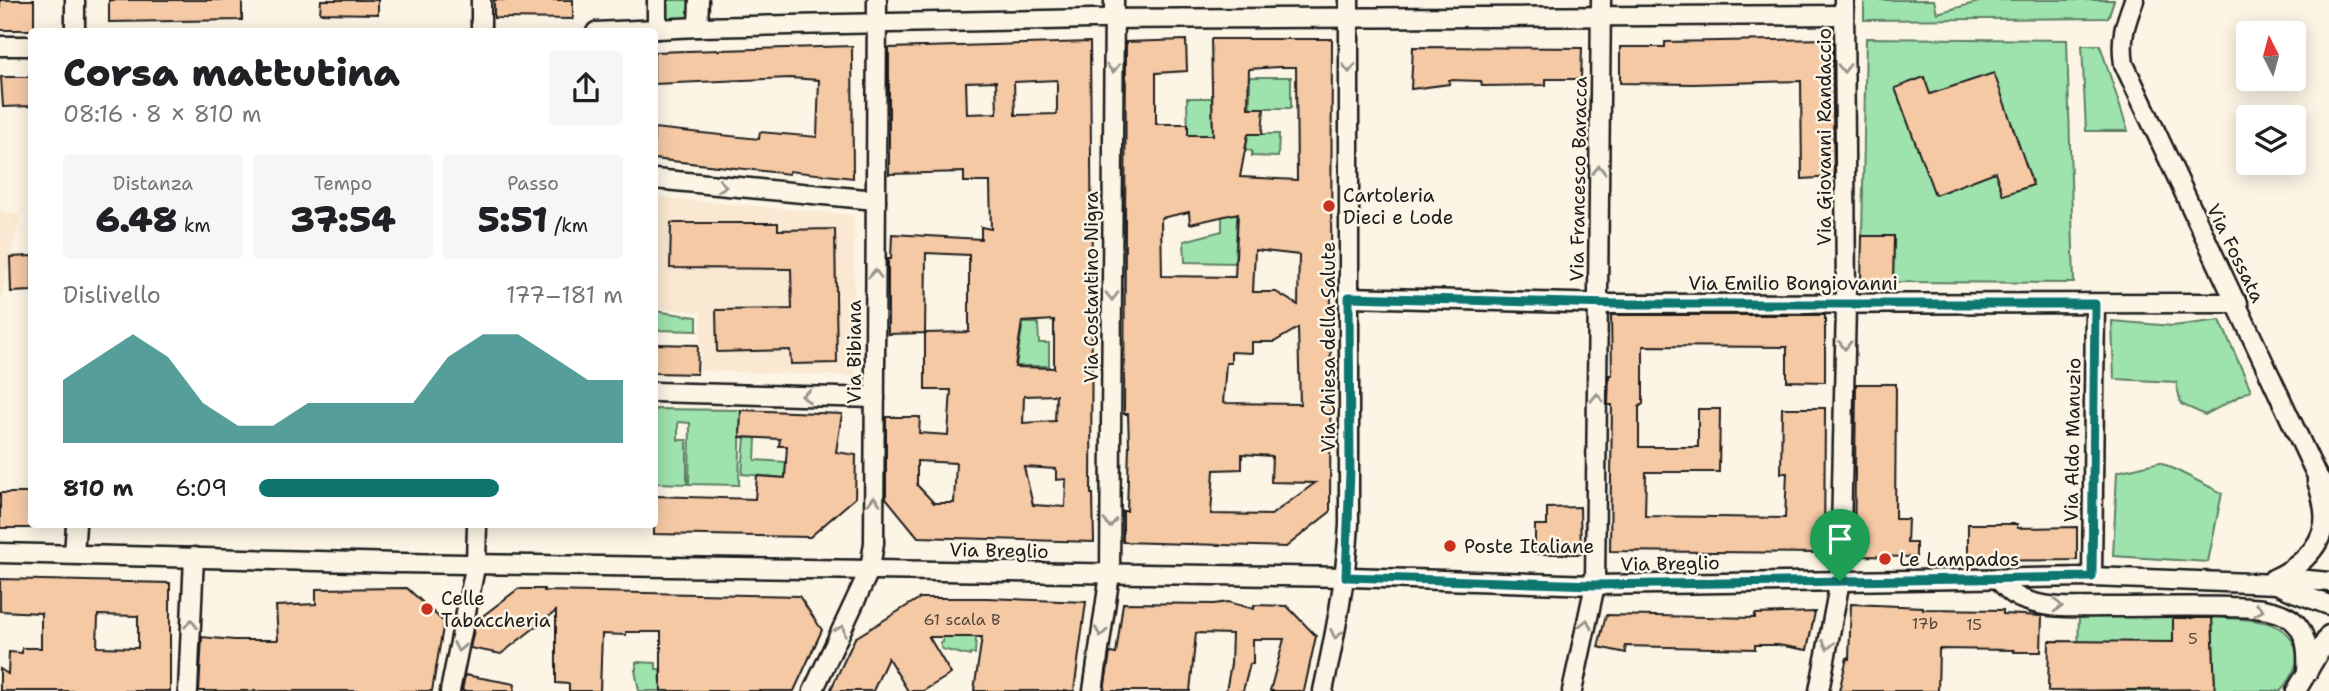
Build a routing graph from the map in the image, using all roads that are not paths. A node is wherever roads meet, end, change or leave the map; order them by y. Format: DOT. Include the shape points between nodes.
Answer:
graph roads {
  1 [pos="75,0"];
  2 [pos="481,0"];
  3 [pos="657,0"];
  4 [pos="699,0"];
  5 [pos="877,0"];
  6 [pos="1114,0"];
  7 [pos="2134,0"];
  8 [pos="1844,8"];
  9 [pos="1349,9"];
  10 [pos="1601,9"];
  11 [pos="1114,19"];
  12 [pos="877,24"];
  13 [pos="698,27"];
  14 [pos="75,28"];
  15 [pos="481,28"];
  16 [pos="657,28"];
  17 [pos="658,29"];
  18 [pos="0,46"];
  19 [pos="28,46"];
  20 [pos="658,179"];
  21 [pos="876,200"];
  22 [pos="1349,297"];
  23 [pos="2238,303"];
  24 [pos="1598,304"];
  25 [pos="1846,304"];
  26 [pos="2095,304"];
  27 [pos="658,391"];
  28 [pos="875,398"];
  29 [pos="2316,474"];
  30 [pos="2329,492"];
  31 [pos="76,528"];
  32 [pos="477,528"];
  33 [pos="0,553"];
  34 [pos="74,554"];
  35 [pos="194,557"];
  36 [pos="476,563"];
  37 [pos="870,569"];
  38 [pos="1110,574"];
  39 [pos="1346,577"];
  40 [pos="2092,577"];
  41 [pos="1998,579"];
  42 [pos="1840,581"];
  43 [pos="2329,582"];
  44 [pos="2271,583"];
  45 [pos="1595,585"];
  46 [pos="2329,605"];
  47 [pos="2329,635"];
  48 [pos="2307,673"];
  49 [pos="188,691"];
  50 [pos="450,691"];
  51 [pos="813,691"];
  52 [pos="1093,691"];
  53 [pos="1324,691"];
  54 [pos="1572,691"];
  55 [pos="1819,691"];
  56 [pos="2296,691"];
  1 -- 14 [label="street"];
  2 -- 15 [label="street"];
  3 -- 16 [label="street"];
  4 -- 13 [label="street"];
  5 -- 12 [label="street, Via Bibiana"];
  6 -- 11 [label="street, Via Costantino Nigra"];
  7 -- 23 [label="street, Via Fossata" via="2123,28 2124,64"];
  8 -- 10 [label="street"];
  8 -- 25 [label="street, Via Giovanni Randaccio, one-way"];
  9 -- 10 [label="street"];
  9 -- 11 [label="street"];
  9 -- 22 [label="street, Via Chiesa della Salute, one-way"];
  24 -- 10 [label="street, Via Francesco Baracca, one-way"];
  11 -- 12 [label="street"];
  11 -- 38 [label="street, Via Costantino Nigra, one-way"];
  12 -- 13 [label="street"];
  12 -- 21 [label="street, Via Bibiana"];
  13 -- 17 [label="street"];
  18 -- 19 [label="street"];
  20 -- 21 [label="street, one-way"];
  28 -- 21 [label="street, Via Bibiana, one-way"];
  22 -- 24 [label="street, Via Emilio Bongiovanni"];
  22 -- 39 [label="street, Via Chiesa della Salute"];
  23 -- 26 [label="street, Via Emilio Bongiovanni"];
  23 -- 29 [label="street, Via Fossata"];
  24 -- 25 [label="street, Via Emilio Bongiovanni"];
  45 -- 24 [label="street, Via Francesco Baracca, one-way"];
  25 -- 26 [label="street, Via Emilio Bongiovanni"];
  25 -- 42 [label="street, Via Giovanni Randaccio, one-way"];
  26 -- 40 [label="street, Via Aldo Manuzio"];
  28 -- 27 [label="street, one-way"];
  37 -- 28 [label="street, Via Bibiana, one-way"];
  29 -- 30 [label="street, Via Fossata"];
  29 -- 44 [label="street" via="2324,512 2318,541 2299,564"];
  31 -- 34 [label="street"];
  32 -- 36 [label="street"];
  33 -- 34 [label="street, Via Breglio"];
  34 -- 35 [label="street, Via Breglio"];
  35 -- 36 [label="street, Via Breglio"];
  49 -- 35 [label="street, one-way"];
  36 -- 37 [label="street, Via Breglio"];
  36 -- 50 [label="street, one-way"];
  37 -- 38 [label="street, Via Breglio"];
  51 -- 37 [label="street, Via Bibiana, one-way"];
  38 -- 39 [label="street, Via Breglio"];
  38 -- 52 [label="street, Via Costantino Nigra, one-way"];
  39 -- 45 [label="street, Via Breglio"];
  39 -- 53 [label="street, Via Chiesa della Salute, one-way"];
  40 -- 41 [label="street, Via Breglio"];
  40 -- 44 [label="street, Via Breglio"];
  41 -- 42 [label="street, Via Breglio"];
  41 -- 48 [label="street, one-way" via="2014,596 2042,605 2265,610 2284,615 2301,630"];
  42 -- 45 [label="street, Via Breglio"];
  42 -- 55 [label="street, Via Giovanni Randaccio, one-way"];
  43 -- 44 [label="street, Via Breglio" via="2297,579"];
  44 -- 46 [label="street, Via Breglio"];
  54 -- 45 [label="street, Via Francesco Baracca, one-way"];
  47 -- 48 [label="street"];
  48 -- 56 [label="street"];
}
